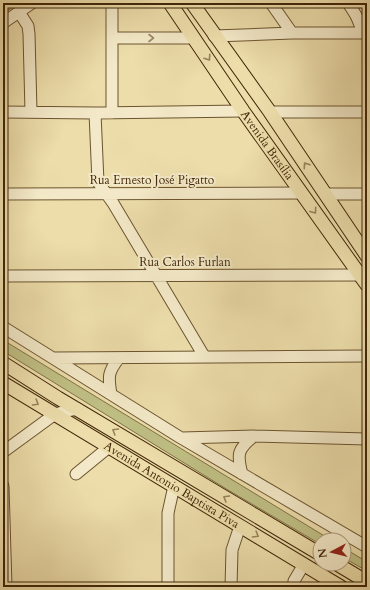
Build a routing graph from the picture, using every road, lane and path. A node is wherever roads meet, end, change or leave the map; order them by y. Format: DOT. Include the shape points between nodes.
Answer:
graph roads {
  1 [pos="32,3"];
  2 [pos="112,3"];
  3 [pos="170,3"];
  4 [pos="192,3"];
  5 [pos="271,3"];
  6 [pos="348,3"];
  7 [pos="19,12"];
  8 [pos="3,23"];
  9 [pos="292,33"];
  10 [pos="365,33"];
  11 [pos="214,36"];
  12 [pos="112,38"];
  13 [pos="194,38"];
  14 [pos="243,111"];
  15 [pos="3,112"];
  16 [pos="31,112"];
  17 [pos="270,112"];
  18 [pos="367,112"];
  19 [pos="95,113"];
  20 [pos="112,113"];
  21 [pos="105,193"];
  22 [pos="301,193"];
  23 [pos="3,194"];
  24 [pos="326,194"];
  25 [pos="367,194"];
  26 [pos="367,256"];
  27 [pos="156,275"];
  28 [pos="3,276"];
  29 [pos="365,278"];
  30 [pos="3,327"];
  31 [pos="204,356"];
  32 [pos="367,356"];
  33 [pos="54,358"];
  34 [pos="119,358"];
  35 [pos="3,363"];
  36 [pos="3,383"];
  37 [pos="111,394"];
  38 [pos="58,398"];
  39 [pos="78,409"];
  40 [pos="55,414"];
  41 [pos="254,436"];
  42 [pos="181,438"];
  43 [pos="367,439"];
  44 [pos="132,442"];
  45 [pos="109,447"];
  46 [pos="3,452"];
  47 [pos="122,455"];
  48 [pos="76,474"];
  49 [pos="242,474"];
  50 [pos="3,486"];
  51 [pos="174,486"];
  52 [pos="240,526"];
  53 [pos="367,547"];
  54 [pos="312,549"];
  55 [pos="304,564"];
  56 [pos="350,572"];
  57 [pos="367,582"];
  58 [pos="5,586"];
  59 [pos="168,587"];
  60 [pos="231,587"];
  61 [pos="294,587"];
  62 [pos="341,587"];
  1 -- 7 [label="street"];
  2 -- 12 [label="street"];
  3 -- 13 [label="main road, Avenida Brasília"];
  4 -- 11 [label="main road, Avenida Brasília"];
  5 -- 9 [label="street"];
  6 -- 10 [label="street"];
  7 -- 8 [label="street"];
  7 -- 16 [label="street" via="30,34"];
  9 -- 10 [label="street"];
  9 -- 11 [label="street"];
  11 -- 17 [label="main road, Avenida Brasília"];
  12 -- 13 [label="street, one-way"];
  12 -- 20 [label="street"];
  13 -- 14 [label="main road, Avenida Brasília, one-way"];
  14 -- 20 [label="street"];
  14 -- 22 [label="main road, Avenida Brasília"];
  15 -- 16 [label="street"];
  16 -- 19 [label="street"];
  17 -- 18 [label="street"];
  24 -- 17 [label="main road, Avenida Brasília, one-way"];
  19 -- 20 [label="street"];
  19 -- 21 [label="street" via="98,182"];
  21 -- 22 [label="street, Rua Ernesto José Pigatto"];
  21 -- 23 [label="street, Rua Ernesto José Pigatto"];
  21 -- 27 [label="street"];
  22 -- 29 [label="main road, Avenida Brasília, one-way"];
  24 -- 25 [label="street"];
  24 -- 26 [label="main road, Avenida Brasília"];
  27 -- 28 [label="street, Rua Carlos Furlan"];
  27 -- 29 [label="street, Rua Carlos Furlan"];
  27 -- 31 [label="street"];
  30 -- 33 [label="street"];
  31 -- 32 [label="street"];
  31 -- 34 [label="street"];
  33 -- 34 [label="street"];
  33 -- 37 [label="street"];
  34 -- 37 [label="street" via="110,369"];
  35 -- 38 [label="main road, Avenida Antonio Baptista Piva"];
  36 -- 40 [label="main road, Avenida Antonio Baptista Piva, one-way"];
  37 -- 42 [label="street"];
  38 -- 39 [label="main road, Avenida Antonio Baptista Piva"];
  38 -- 40 [label="street"];
  39 -- 40 [label="street"];
  44 -- 39 [label="main road, Avenida Antonio Baptista Piva, one-way"];
  40 -- 45 [label="main road, Avenida Antonio Baptista Piva"];
  40 -- 46 [label="street"];
  41 -- 42 [label="street"];
  41 -- 43 [label="street"];
  41 -- 49 [label="street" via="244,443 239,452 238,461"];
  42 -- 49 [label="street"];
  44 -- 47 [label="main road" via="123,448"];
  54 -- 44 [label="main road, Avenida Antonio Baptista Piva, one-way"];
  45 -- 47 [label="main road, Avenida Antonio Baptista Piva"];
  45 -- 48 [label="street"];
  47 -- 51 [label="main road, Avenida Antonio Baptista Piva"];
  49 -- 53 [label="street"];
  50 -- 58 [label="street"];
  51 -- 52 [label="main road, Avenida Antonio Baptista Piva"];
  51 -- 59 [label="street" via="168,513"];
  52 -- 55 [label="main road, Avenida Antonio Baptista Piva, one-way"];
  52 -- 60 [label="street" via="232,550"];
  55 -- 61 [label="street" via="294,581"];
  55 -- 62 [label="main road, Avenida Antonio Baptista Piva"];
  56 -- 57 [label="main road"];
}
